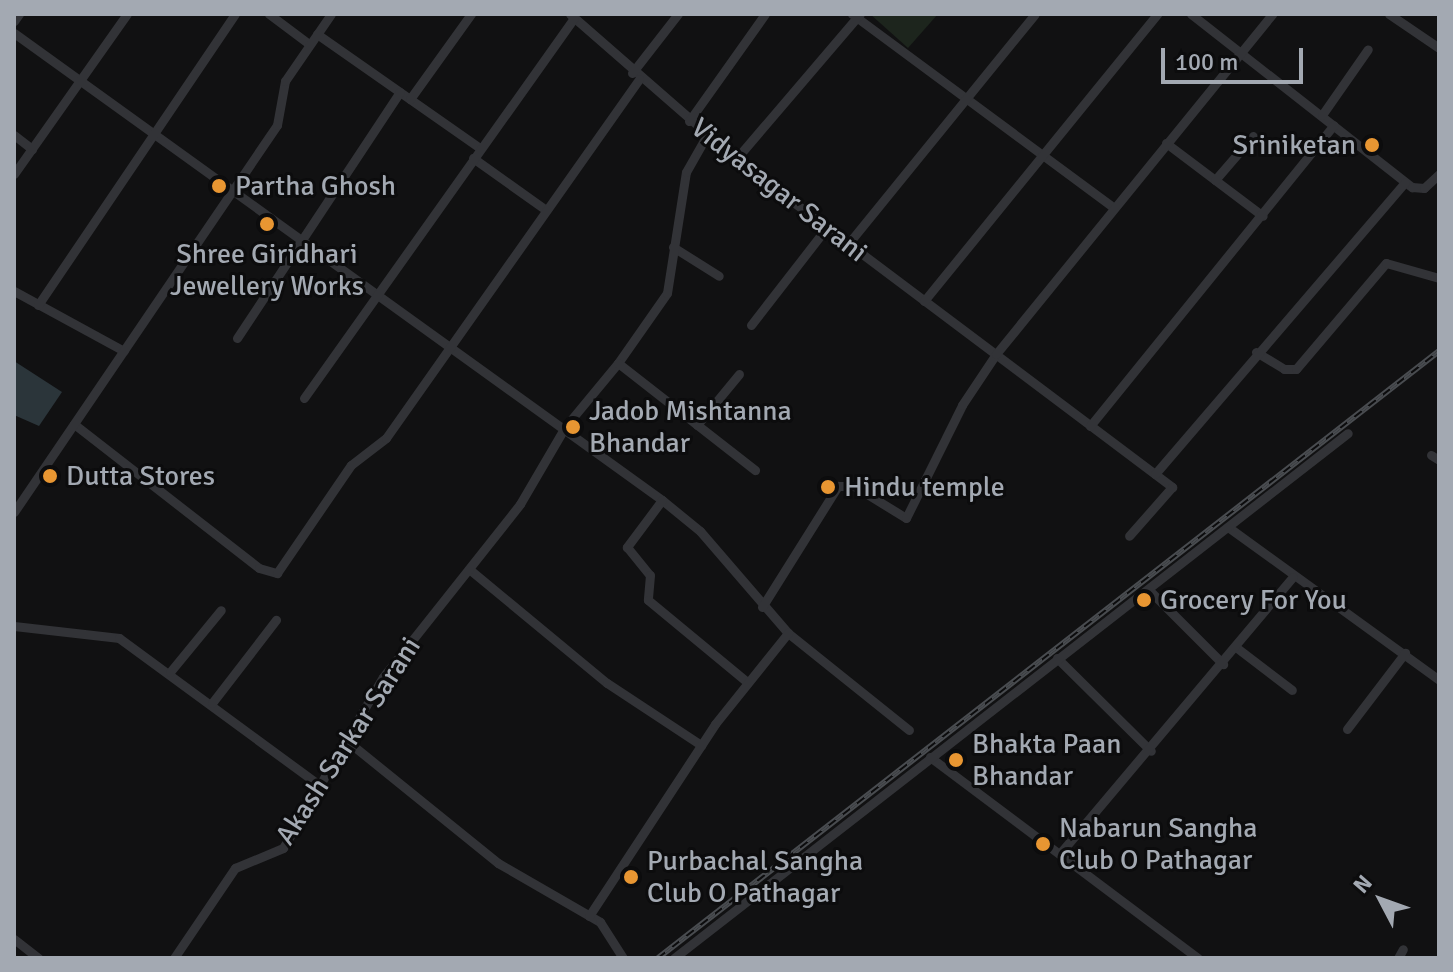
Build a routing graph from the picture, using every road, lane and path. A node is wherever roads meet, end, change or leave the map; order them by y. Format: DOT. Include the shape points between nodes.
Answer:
graph roads {
  1 [pos="19,14"];
  2 [pos="127,14"];
  3 [pos="235,14"];
  4 [pos="269,14"];
  5 [pos="331,14"];
  6 [pos="471,14"];
  7 [pos="678,14"];
  8 [pos="765,14"];
  9 [pos="1035,14"];
  10 [pos="1157,14"];
  11 [pos="1191,14"];
  12 [pos="1272,14"];
  13 [pos="1389,14"];
  14 [pos="856,15"];
  15 [pos="572,16"];
  16 [pos="14,21"];
  17 [pos="14,33"];
  18 [pos="317,34"];
  19 [pos="309,44"];
  20 [pos="1439,48"];
  21 [pos="1368,49"];
  22 [pos="1239,52"];
  23 [pos="635,76"];
  24 [pos="80,81"];
  25 [pos="400,92"];
  26 [pos="962,97"];
  27 [pos="410,99"];
  28 [pos="1322,115"];
  29 [pos="689,121"];
  30 [pos="1334,125"];
  31 [pos="152,133"];
  32 [pos="14,135"];
  33 [pos="707,135"];
  34 [pos="1253,136"];
  35 [pos="1166,143"];
  36 [pos="480,148"];
  37 [pos="32,149"];
  38 [pos="1042,154"];
  39 [pos="473,158"];
  40 [pos="736,159"];
  41 [pos="14,174"];
  42 [pos="1439,174"];
  43 [pos="1215,180"];
  44 [pos="1405,182"];
  45 [pos="233,189"];
  46 [pos="543,208"];
  47 [pos="1114,208"];
  48 [pos="1263,216"];
  49 [pos="827,227"];
  50 [pos="307,240"];
  51 [pos="848,244"];
  52 [pos="673,247"];
  53 [pos="719,276"];
  54 [pos="1439,278"];
  55 [pos="376,288"];
  56 [pos="14,291"];
  57 [pos="924,301"];
  58 [pos="38,305"];
  59 [pos="751,325"];
  60 [pos="237,338"];
  61 [pos="448,340"];
  62 [pos="124,351"];
  63 [pos="1256,352"];
  64 [pos="996,354"];
  65 [pos="618,363"];
  66 [pos="739,374"];
  67 [pos="304,398"];
  68 [pos="74,424"];
  69 [pos="697,425"];
  70 [pos="1090,426"];
  71 [pos="565,427"];
  72 [pos="1348,433"];
  73 [pos="755,470"];
  74 [pos="1155,474"];
  75 [pos="662,500"];
  76 [pos="14,512"];
  77 [pos="1228,527"];
  78 [pos="1129,536"];
  79 [pos="469,569"];
  80 [pos="1293,577"];
  81 [pos="1149,590"];
  82 [pos="762,607"];
  83 [pos="221,610"];
  84 [pos="276,620"];
  85 [pos="14,626"];
  86 [pos="788,633"];
  87 [pos="1237,648"];
  88 [pos="1405,653"];
  89 [pos="1057,658"];
  90 [pos="1223,664"];
  91 [pos="170,672"];
  92 [pos="1439,680"];
  93 [pos="747,682"];
  94 [pos="1292,690"];
  95 [pos="212,703"];
  96 [pos="1347,729"];
  97 [pos="909,730"];
  98 [pos="346,740"];
  99 [pos="701,745"];
  100 [pos="1151,751"];
  101 [pos="930,757"];
  102 [pos="322,787"];
  103 [pos="1062,851"];
  104 [pos="589,916"];
  105 [pos="14,939"];
  106 [pos="38,958"];
  107 [pos="174,958"];
  108 [pos="623,958"];
  109 [pos="674,958"];
  110 [pos="1198,958"];
  1 -- 16 [label="street"];
  2 -- 24 [label="street"];
  3 -- 31 [label="street"];
  4 -- 19 [label="street"];
  5 -- 18 [label="street"];
  6 -- 27 [label="street"];
  7 -- 23 [label="street"];
  8 -- 29 [label="street"];
  9 -- 26 [label="street"];
  10 -- 38 [label="street"];
  11 -- 22 [label="street"];
  12 -- 22 [label="street"];
  13 -- 20 [label="street"];
  14 -- 26 [label="street"];
  14 -- 40 [label="street"];
  15 -- 23 [label="street, Vidyasagar Sarani"];
  15 -- 36 [label="street"];
  17 -- 24 [label="street"];
  18 -- 19 [label="street"];
  18 -- 25 [label="street"];
  19 -- 45 [label="street" via="285,81 277,125"];
  21 -- 28 [label="street"];
  22 -- 28 [label="street"];
  22 -- 35 [label="street"];
  23 -- 29 [label="street, Vidyasagar Sarani"];
  23 -- 46 [label="street"];
  24 -- 31 [label="street"];
  24 -- 37 [label="street"];
  25 -- 27 [label="street"];
  25 -- 50 [label="street"];
  26 -- 38 [label="street"];
  26 -- 51 [label="street"];
  27 -- 36 [label="street"];
  28 -- 30 [label="street"];
  29 -- 33 [label="street, Vidyasagar Sarani"];
  30 -- 44 [label="street"];
  30 -- 48 [label="street"];
  31 -- 45 [label="street"];
  31 -- 58 [label="street"];
  32 -- 37 [label="street"];
  33 -- 40 [label="street, Vidyasagar Sarani"];
  33 -- 52 [label="street, Akash Sarkar Sarani" via="686,172"];
  34 -- 43 [label="street"];
  35 -- 43 [label="street"];
  35 -- 47 [label="street"];
  36 -- 39 [label="street"];
  37 -- 41 [label="street"];
  38 -- 47 [label="street"];
  38 -- 57 [label="street"];
  39 -- 46 [label="street"];
  39 -- 55 [label="street"];
  40 -- 49 [label="street, Vidyasagar Sarani"];
  42 -- 44 [label="street" via="1421,189"];
  43 -- 48 [label="street"];
  44 -- 63 [label="street"];
  45 -- 50 [label="street"];
  45 -- 62 [label="street"];
  46 -- 61 [label="street"];
  47 -- 64 [label="street"];
  48 -- 70 [label="street"];
  49 -- 51 [label="street, Vidyasagar Sarani"];
  49 -- 59 [label="street"];
  50 -- 55 [label="street"];
  50 -- 60 [label="street"];
  51 -- 57 [label="street, Vidyasagar Sarani"];
  52 -- 53 [label="street"];
  52 -- 65 [label="street, Akash Sarkar Sarani" via="667,293"];
  54 -- 63 [label="street" via="1386,263 1296,369 1284,369"];
  55 -- 61 [label="street"];
  55 -- 67 [label="street"];
  56 -- 58 [label="street"];
  57 -- 64 [label="street, Vidyasagar Sarani"];
  58 -- 62 [label="street"];
  61 -- 68 [label="street" via="386,438 351,465 277,573 259,568"];
  61 -- 71 [label="street"];
  62 -- 68 [label="street"];
  63 -- 74 [label="street"];
  64 -- 70 [label="street, Vidyasagar Sarani"];
  64 -- 82 [label="street" via="906,518 854,486 838,486"];
  65 -- 69 [label="street"];
  65 -- 71 [label="street, Akash Sarkar Sarani"];
  66 -- 69 [label="street"];
  68 -- 76 [label="street"];
  69 -- 73 [label="street"];
  70 -- 74 [label="street, Vidyasagar Sarani"];
  71 -- 75 [label="street"];
  71 -- 79 [label="street, Akash Sarkar Sarani" via="520,504"];
  72 -- 77 [label="street"];
  74 -- 78 [label="street" via="1172,487"];
  75 -- 82 [label="street" via="700,531"];
  75 -- 93 [label="street" via="627,547 650,575 648,600"];
  77 -- 80 [label="street"];
  77 -- 81 [label="street"];
  79 -- 98 [label="street, Akash Sarkar Sarani" via="383,677"];
  79 -- 99 [label="street" via="607,683"];
  80 -- 87 [label="street"];
  80 -- 88 [label="street"];
  81 -- 89 [label="street"];
  81 -- 90 [label="street"];
  82 -- 86 [label="street"];
  83 -- 91 [label="street"];
  84 -- 95 [label="street"];
  85 -- 91 [label="street" via="34,634 111,635"];
  86 -- 93 [label="street"];
  86 -- 97 [label="street"];
  87 -- 90 [label="street"];
  87 -- 94 [label="street"];
  88 -- 92 [label="street"];
  88 -- 96 [label="street"];
  89 -- 100 [label="street"];
  89 -- 101 [label="street"];
  90 -- 100 [label="street"];
  91 -- 95 [label="street"];
  93 -- 99 [label="street"];
  95 -- 102 [label="street"];
  98 -- 102 [label="street, Akash Sarkar Sarani"];
  98 -- 104 [label="street" via="498,863"];
  99 -- 104 [label="street"];
  100 -- 103 [label="street"];
  101 -- 103 [label="street"];
  101 -- 109 [label="street"];
  102 -- 107 [label="street, Akash Sarkar Sarani" via="283,848 235,868"];
  103 -- 110 [label="street"];
  104 -- 108 [label="street" via="620,946"];
  105 -- 106 [label="street"];
}
